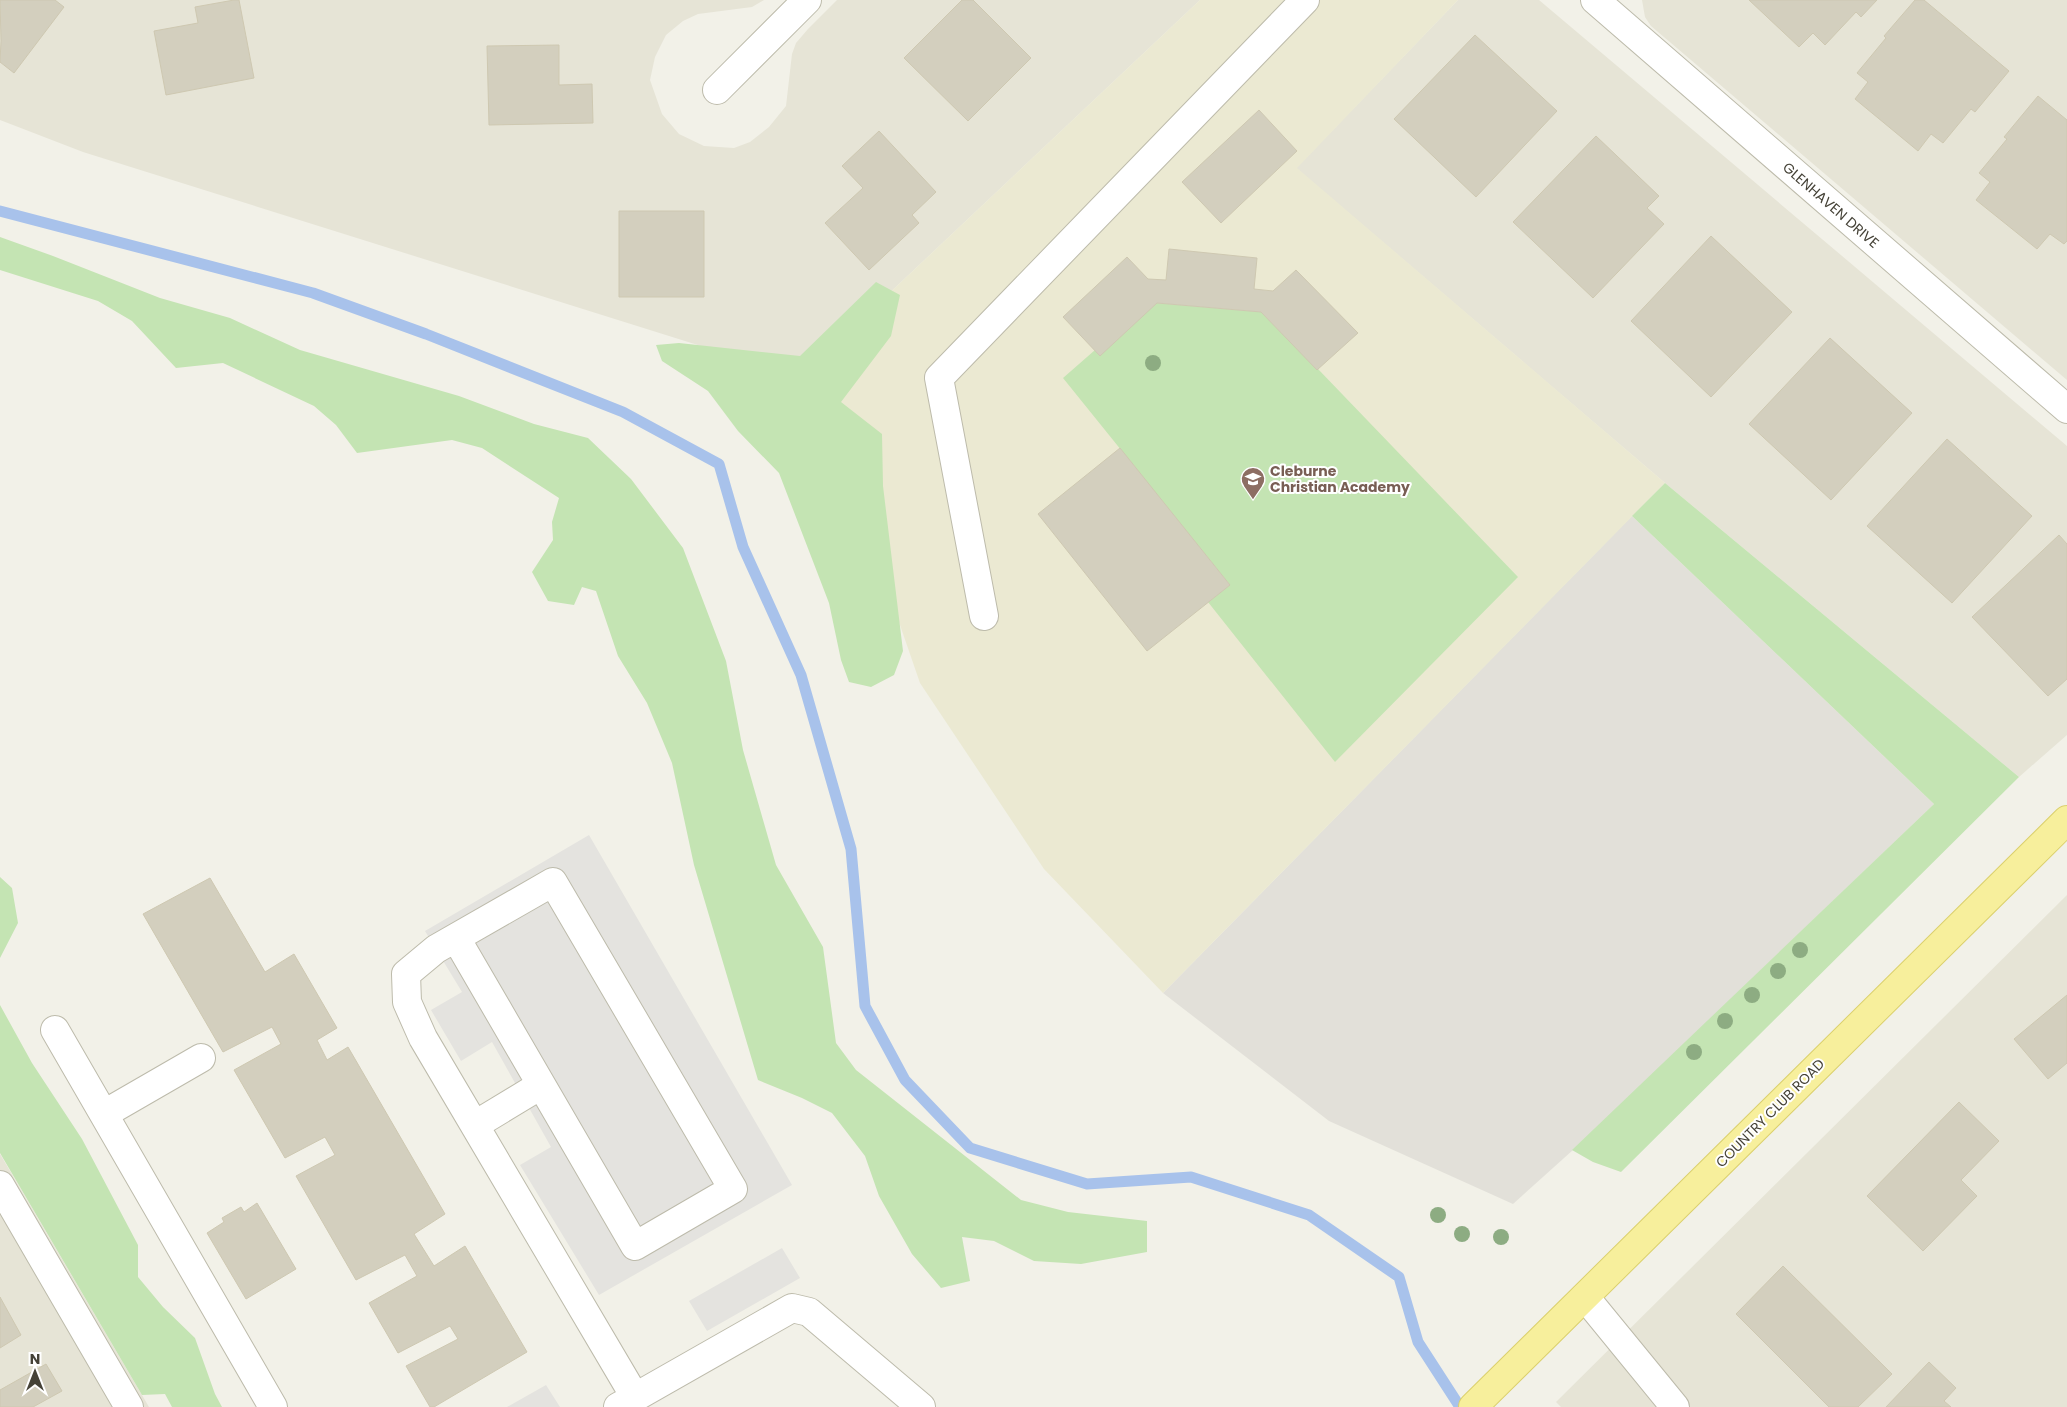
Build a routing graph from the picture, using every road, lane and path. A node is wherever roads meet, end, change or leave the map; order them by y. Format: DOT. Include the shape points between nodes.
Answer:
graph roads {
  1 [pos="807,0"];
  2 [pos="1305,0"];
  3 [pos="1599,1"];
  4 [pos="717,90"];
  5 [pos="2067,409"];
  6 [pos="984,616"];
  7 [pos="2067,820"];
  8 [pos="456,938"];
  9 [pos="55,1030"];
  10 [pos="201,1058"];
  11 [pos="541,1086"];
  12 [pos="104,1114"];
  13 [pos="474,1125"];
  14 [pos="0,1185"];
  15 [pos="1585,1297"];
  16 [pos="627,1402"];
  17 [pos="129,1407"];
  18 [pos="274,1407"];
  19 [pos="922,1407"];
  20 [pos="1473,1407"];
  21 [pos="1675,1407"];
  1 -- 4 [label="street"];
  2 -- 6 [label="street" via="939,378"];
  3 -- 5 [label="street, GLENHAVEN DRIVE"];
  7 -- 15 [label="main road, COUNTRY CLUB ROAD"];
  8 -- 11 [label="street"];
  8 -- 11 [label="street" via="553,882 733,1189 635,1246"];
  8 -- 13 [label="street" via="436,949 406,974 407,1002 423,1038"];
  9 -- 12 [label="street"];
  10 -- 12 [label="street"];
  11 -- 13 [label="street"];
  12 -- 18 [label="street"];
  13 -- 16 [label="street"];
  14 -- 17 [label="street"];
  15 -- 20 [label="main road, COUNTRY CLUB ROAD"];
  15 -- 21 [label="street"];
  16 -- 19 [label="street" via="792,1308 809,1312"];
}
